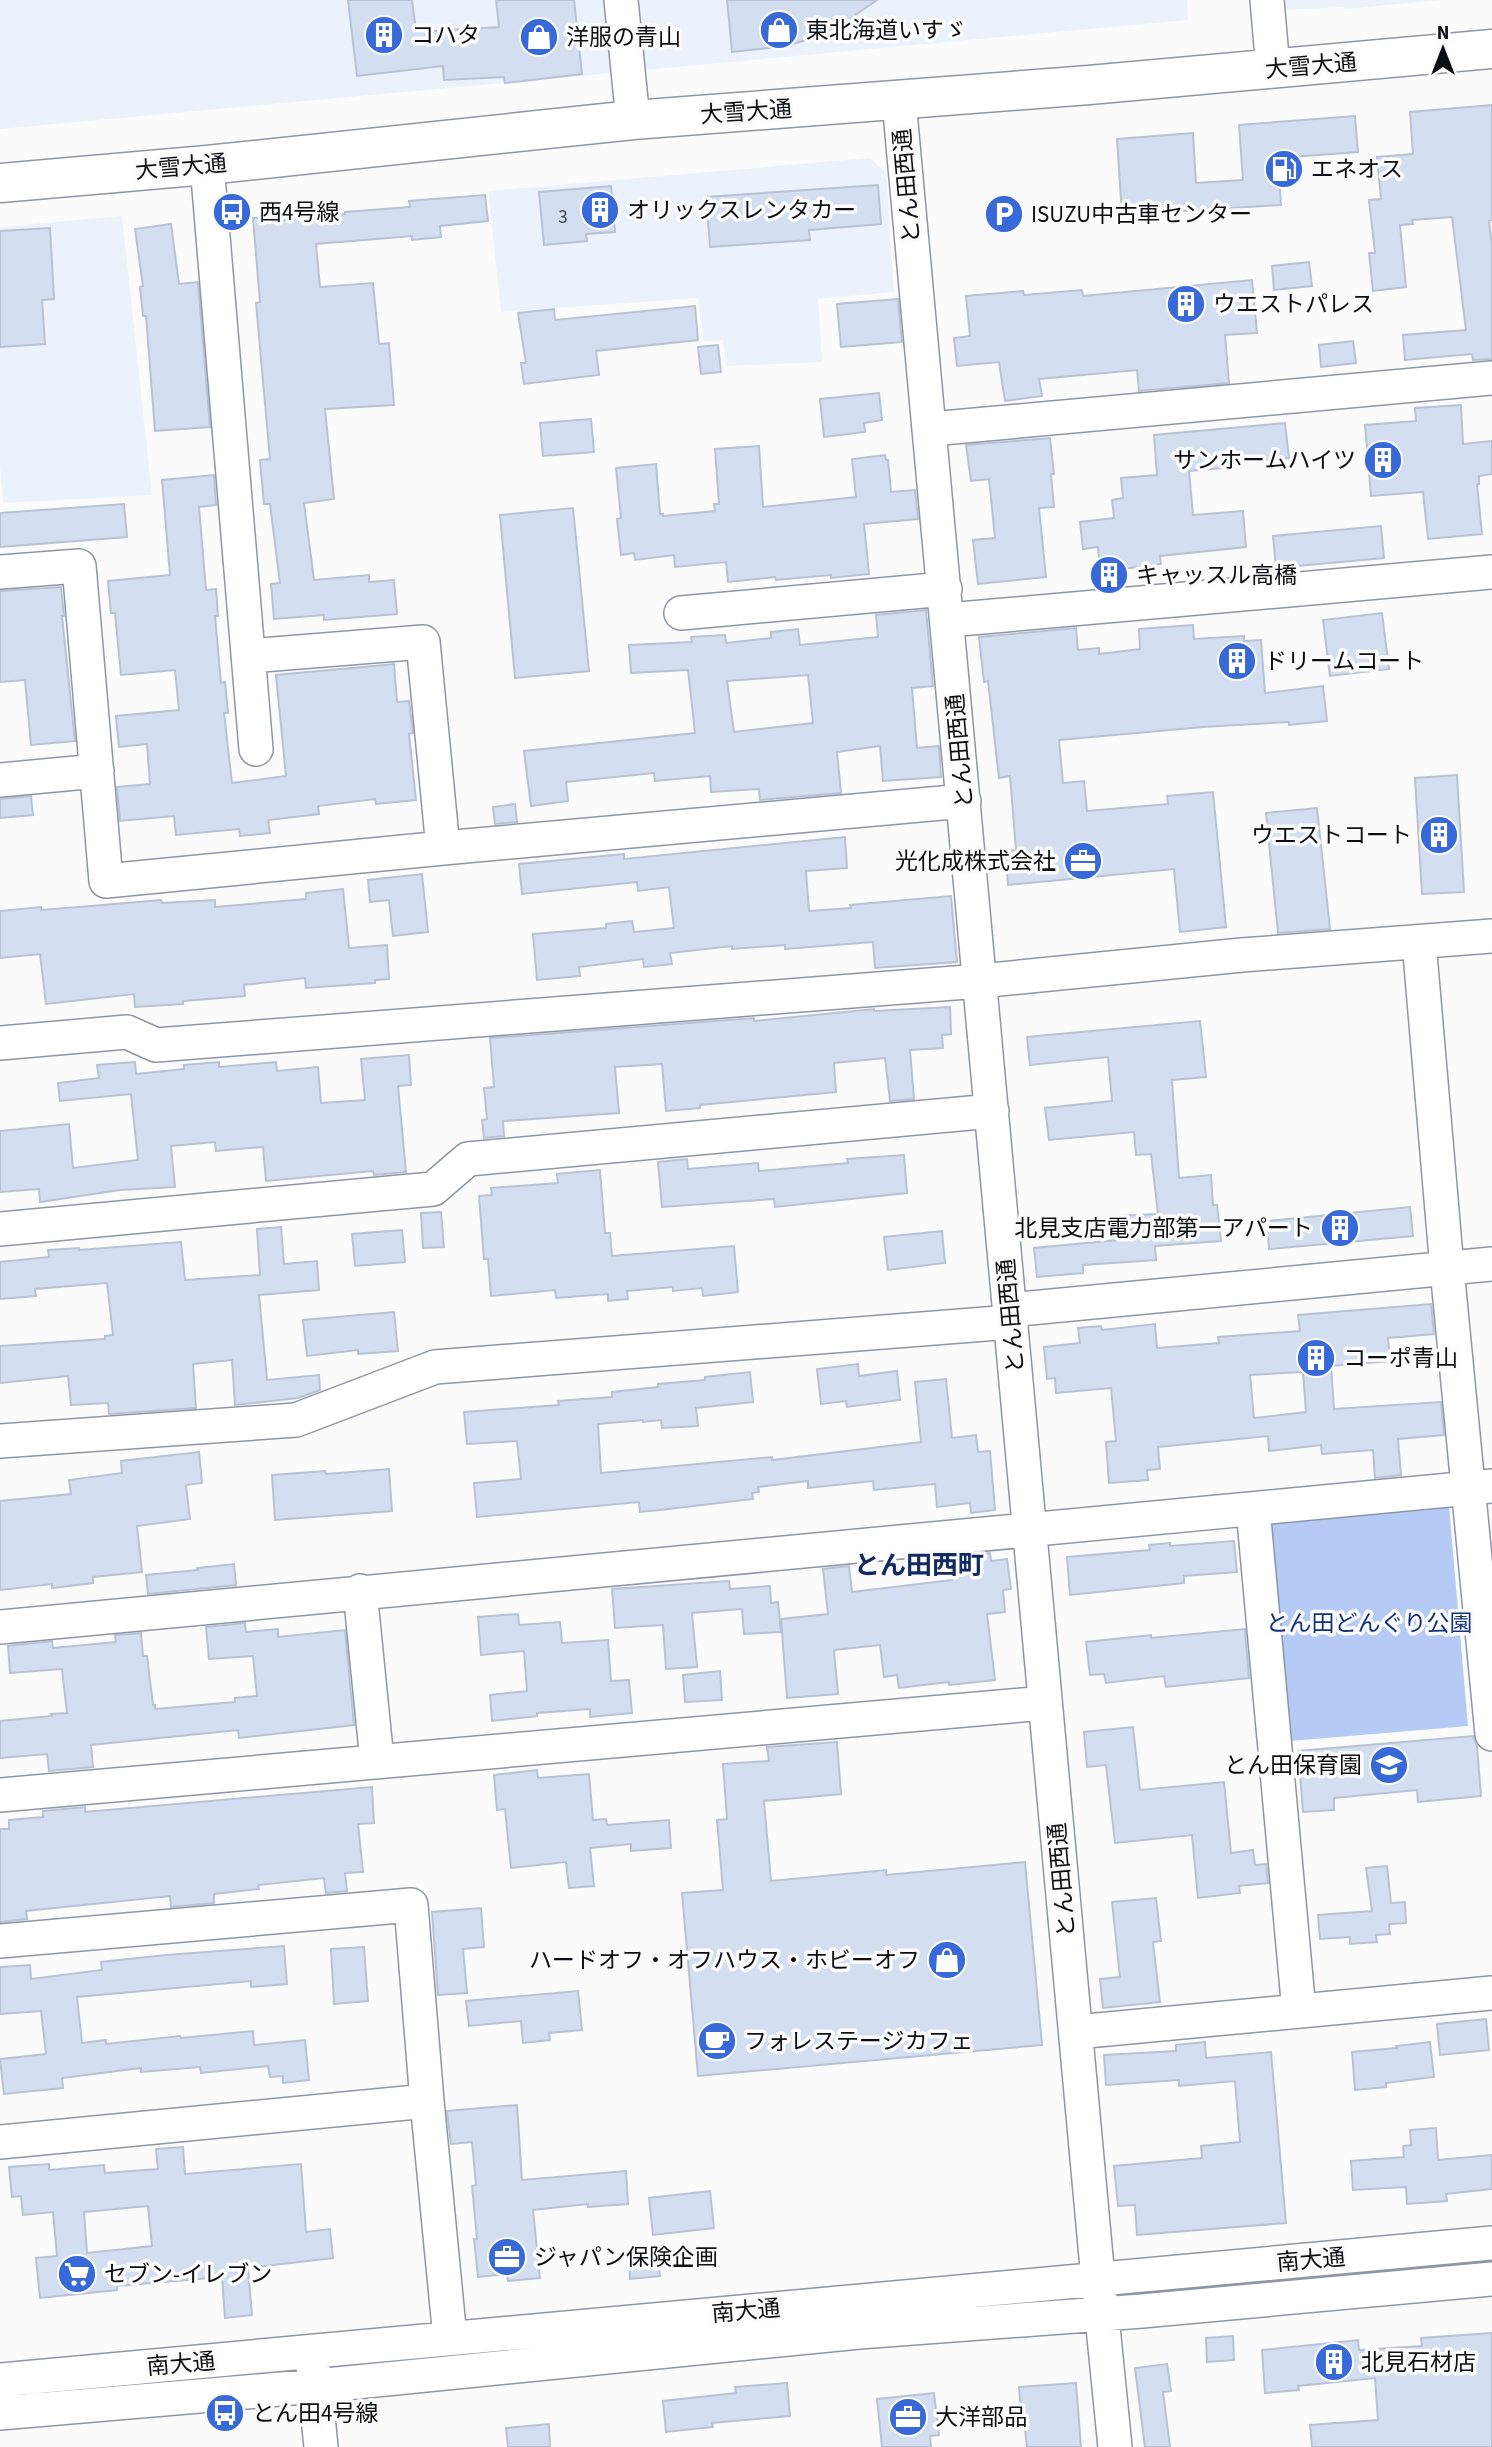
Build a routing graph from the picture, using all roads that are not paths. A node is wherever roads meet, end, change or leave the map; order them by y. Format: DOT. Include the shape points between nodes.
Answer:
graph roads {
  1 [pos="621,0"];
  2 [pos="1267,0"];
  3 [pos="1492,49"];
  4 [pos="1273,69"];
  5 [pos="899,101"];
  6 [pos="633,120"];
  7 [pos="207,165"];
  8 [pos="0,183"];
  9 [pos="1492,378"];
  10 [pos="931,429"];
  11 [pos="0,572"];
  12 [pos="1492,572"];
  13 [pos="947,604"];
  14 [pos="681,613"];
  15 [pos="249,656"];
  16 [pos="256,749"];
  17 [pos="97,771"];
  18 [pos="0,780"];
  19 [pos="964,801"];
  20 [pos="443,848"];
  21 [pos="1492,936"];
  22 [pos="1419,942"];
  23 [pos="980,981"];
  24 [pos="0,1042"];
  25 [pos="992,1111"];
  26 [pos="0,1229"];
  27 [pos="1492,1265"];
  28 [pos="1447,1269"];
  29 [pos="1011,1316"];
  30 [pos="0,1441"];
  31 [pos="1480,1486"];
  32 [pos="1253,1509"];
  33 [pos="1030,1529"];
  34 [pos="360,1591"];
  35 [pos="0,1627"];
  36 [pos="1045,1703"];
  37 [pos="1492,1734"];
  38 [pos="377,1761"];
  39 [pos="0,1794"];
  40 [pos="0,1941"];
  41 [pos="1492,1993"];
  42 [pos="1299,2011"];
  43 [pos="1076,2032"];
  44 [pos="427,2101"];
  45 [pos="0,2141"];
  46 [pos="1492,2243"];
  47 [pos="1098,2278"];
  48 [pos="1492,2279"];
  49 [pos="1101,2314"];
  50 [pos="450,2338"];
  51 [pos="312,2353"];
  52 [pos="0,2380"];
  53 [pos="316,2386"];
  54 [pos="0,2413"];
  55 [pos="321,2447"];
  56 [pos="1115,2447"];
  1 -- 6 [label="street"];
  2 -- 4 [label="street"];
  3 -- 4 [label="highway, 大雪大通"];
  4 -- 5 [label="highway, 大雪大通"];
  5 -- 6 [label="highway, 大雪大通"];
  5 -- 10 [label="street, とん田西通"];
  6 -- 7 [label="highway, 大雪大通"];
  7 -- 8 [label="highway, 大雪大通"];
  7 -- 15 [label="street"];
  9 -- 10 [label="street"];
  10 -- 13 [label="street, とん田西通"];
  11 -- 17 [label="street" via="79,566"];
  12 -- 13 [label="street"];
  13 -- 14 [label="street"];
  13 -- 19 [label="street, とん田西通"];
  15 -- 16 [label="street"];
  15 -- 20 [label="street" via="423,642"];
  17 -- 18 [label="street"];
  17 -- 20 [label="street" via="106,881"];
  19 -- 20 [label="street"];
  19 -- 23 [label="street, とん田西通"];
  21 -- 22 [label="street"];
  22 -- 23 [label="street"];
  22 -- 28 [label="street"];
  23 -- 24 [label="street" via="156,1045 127,1032"];
  23 -- 25 [label="street, とん田西通"];
  25 -- 26 [label="street" via="468,1159 433,1189"];
  25 -- 29 [label="street, とん田西通"];
  27 -- 28 [label="street"];
  28 -- 29 [label="street"];
  28 -- 31 [label="street"];
  29 -- 30 [label="street" via="435,1367 296,1420"];
  29 -- 33 [label="street, とん田西通"];
  31 -- 32 [label="street"];
  31 -- 37 [label="street"];
  32 -- 33 [label="street"];
  32 -- 42 [label="street"];
  33 -- 34 [label="street"];
  33 -- 36 [label="street, とん田西通"];
  34 -- 35 [label="street"];
  34 -- 38 [label="street"];
  36 -- 38 [label="street"];
  36 -- 43 [label="street, とん田西通"];
  38 -- 39 [label="street"];
  40 -- 44 [label="street" via="411,1905"];
  41 -- 42 [label="street"];
  42 -- 43 [label="street"];
  43 -- 47 [label="street, とん田西通"];
  44 -- 45 [label="street"];
  44 -- 50 [label="street"];
  46 -- 47 [label="street, 南大通"];
  47 -- 49 [label="street, とん田西通"];
  47 -- 50 [label="street, 南大通"];
  48 -- 49 [label="street, 南大通"];
  49 -- 53 [label="street, 南大通" via="859,2332"];
  49 -- 56 [label="street, とん田西通"];
  50 -- 51 [label="street, 南大通"];
  51 -- 52 [label="street, 南大通"];
  51 -- 53 [label="street"];
  53 -- 54 [label="street, 南大通"];
  53 -- 55 [label="street"];
}
